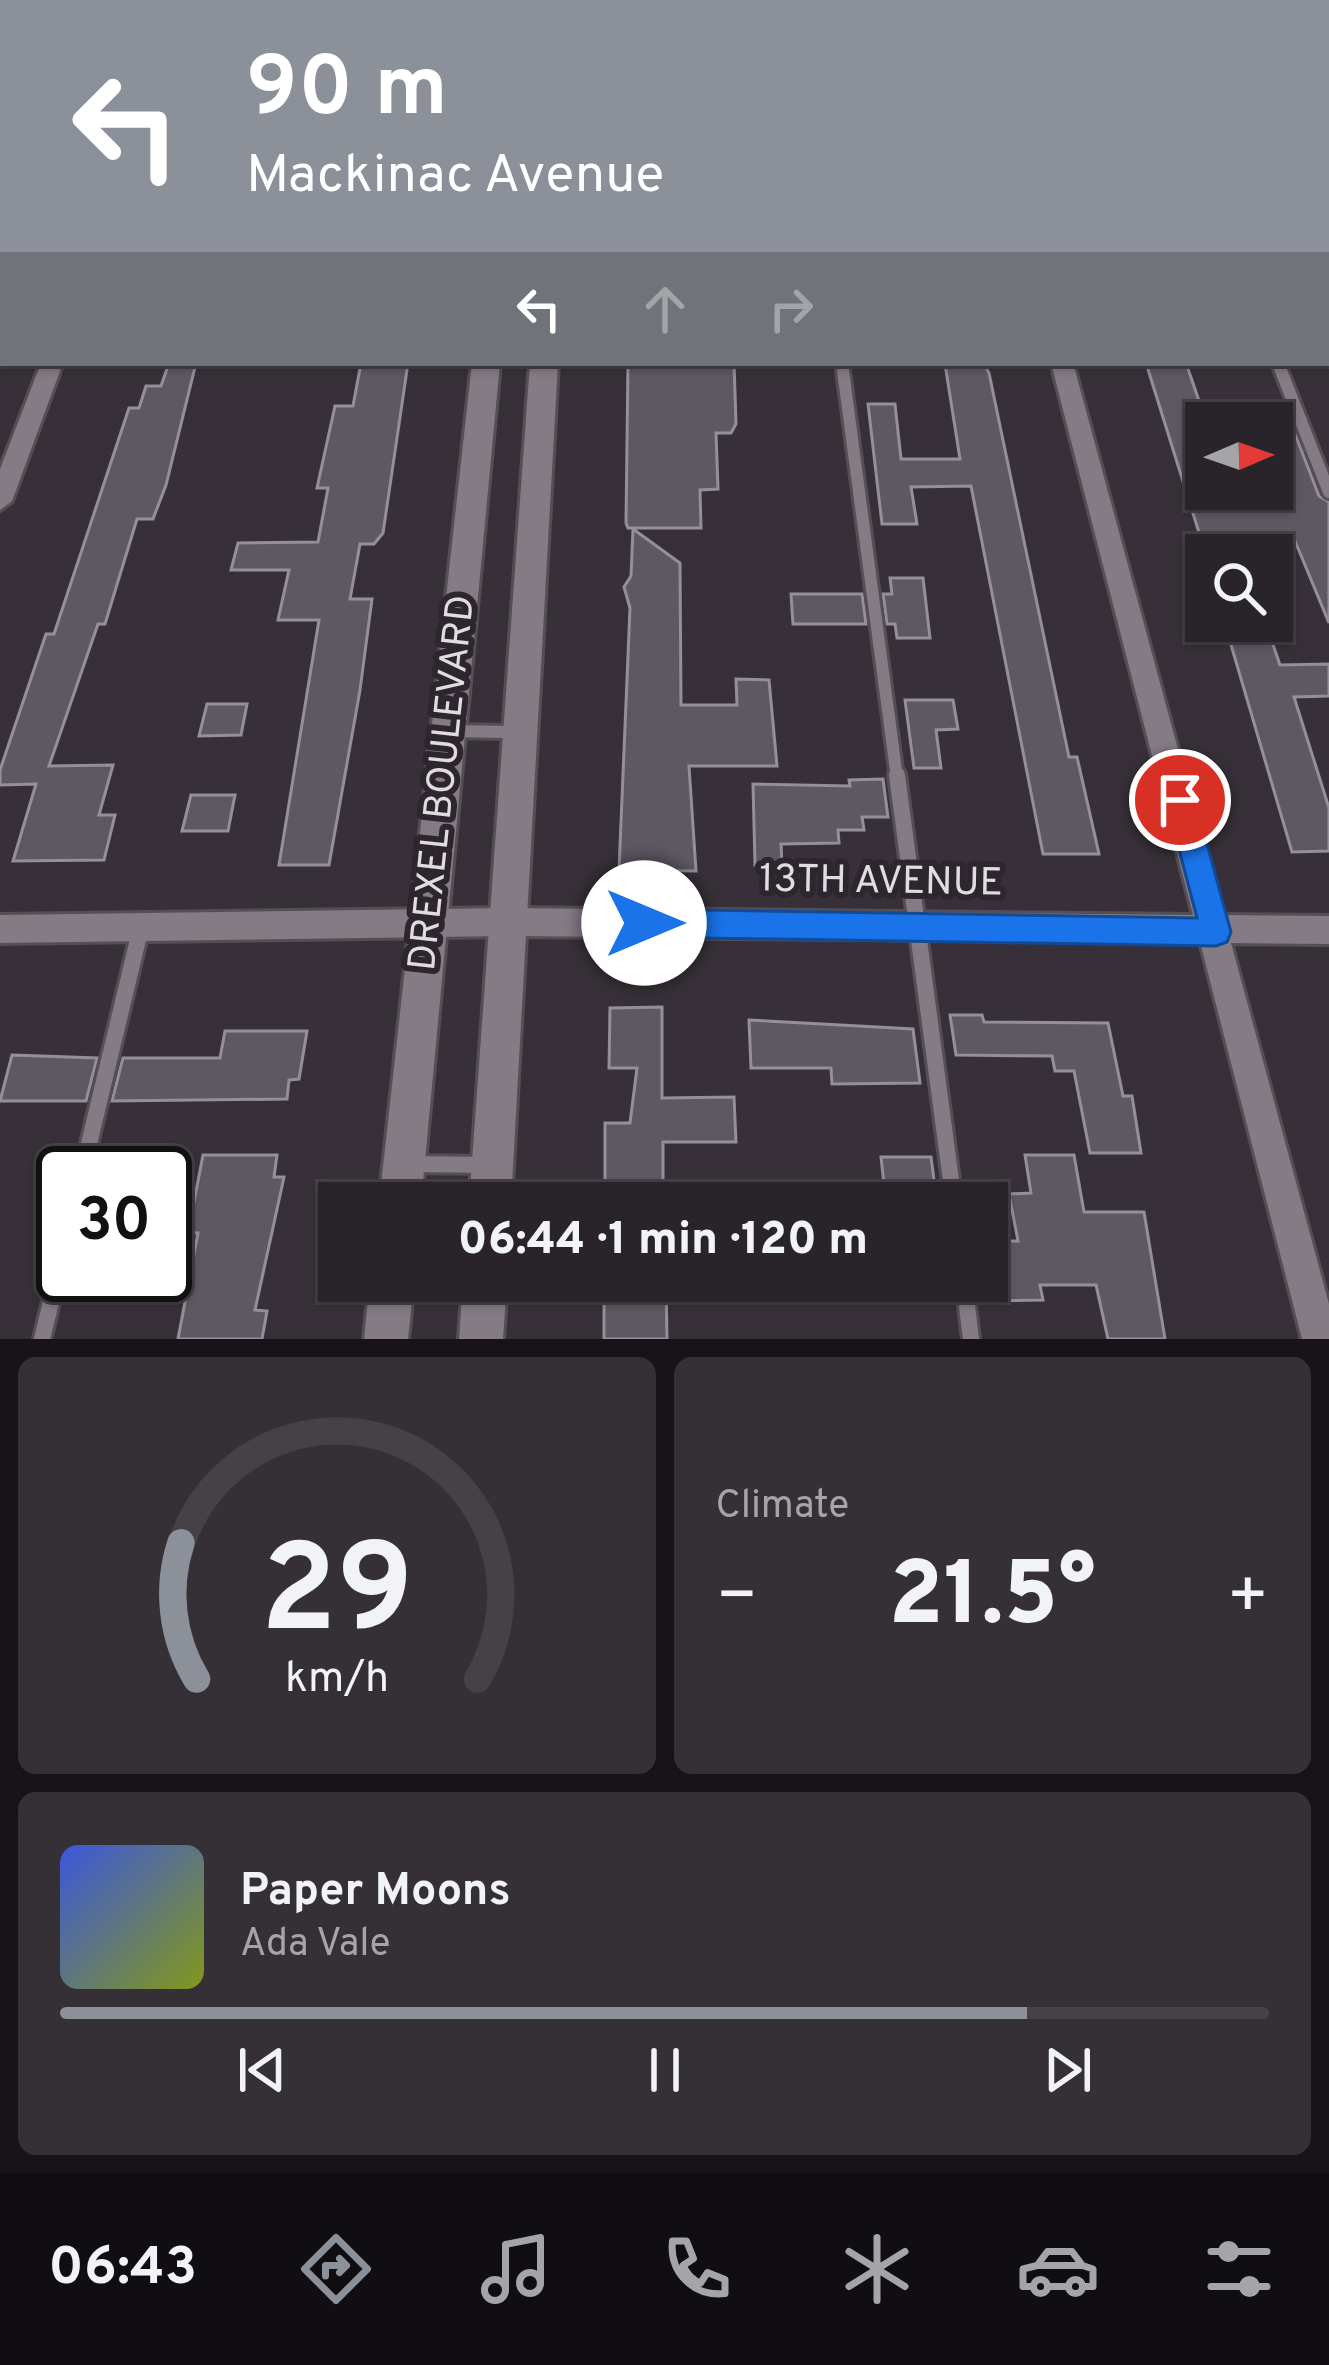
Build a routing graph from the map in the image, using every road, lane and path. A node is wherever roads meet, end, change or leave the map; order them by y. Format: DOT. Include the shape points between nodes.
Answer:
graph roads {
  1 [pos="51,366"];
  2 [pos="486,366"];
  3 [pos="544,366"];
  4 [pos="842,366"];
  5 [pos="1063,366"];
  6 [pos="1279,366"];
  7 [pos="1329,492"];
  8 [pos="0,501"];
  9 [pos="450,731"];
  10 [pos="520,732"];
  11 [pos="508,922"];
  12 [pos="430,923"];
  13 [pos="919,924"];
  14 [pos="141,926"];
  15 [pos="0,929"];
  16 [pos="1329,930"];
  17 [pos="1216,932"];
  18 [pos="88,1146"];
  19 [pos="405,1164"];
  20 [pos="492,1165"];
  21 [pos="403,1182"];
  22 [pos="491,1182"];
  23 [pos="951,1182"];
  24 [pos="51,1302"];
  25 [pos="390,1302"];
  26 [pos="484,1302"];
  27 [pos="967,1302"];
  28 [pos="42,1339"];
  29 [pos="386,1339"];
  30 [pos="482,1339"];
  31 [pos="971,1339"];
  32 [pos="1320,1339"];
  1 -- 8 [label="street"];
  2 -- 9 [label="street, DREXEL BOULEVARD"];
  3 -- 10 [label="street, DREXEL BOULEVARD"];
  4 -- 13 [label="lane"];
  5 -- 17 [label="street"];
  6 -- 7 [label="lane"];
  9 -- 10 [label="lane"];
  9 -- 12 [label="street, DREXEL BOULEVARD"];
  10 -- 11 [label="street, DREXEL BOULEVARD"];
  11 -- 12 [label="street, 13TH AVENUE"];
  11 -- 13 [label="street, 13TH AVENUE"];
  11 -- 20 [label="street, DREXEL BOULEVARD"];
  12 -- 14 [label="street, 13TH AVENUE"];
  12 -- 19 [label="street, DREXEL BOULEVARD"];
  13 -- 17 [label="street, 13TH AVENUE"];
  13 -- 23 [label="lane"];
  14 -- 15 [label="street, 13TH AVENUE"];
  14 -- 18 [label="lane"];
  16 -- 17 [label="street, 13TH AVENUE"];
  17 -- 32 [label="street"];
  19 -- 20 [label="lane"];
  19 -- 21 [label="street, DREXEL BOULEVARD"];
  20 -- 22 [label="street, DREXEL BOULEVARD"];
  24 -- 28 [label="lane"];
  25 -- 29 [label="street"];
  26 -- 30 [label="street"];
  27 -- 31 [label="lane"];
}
